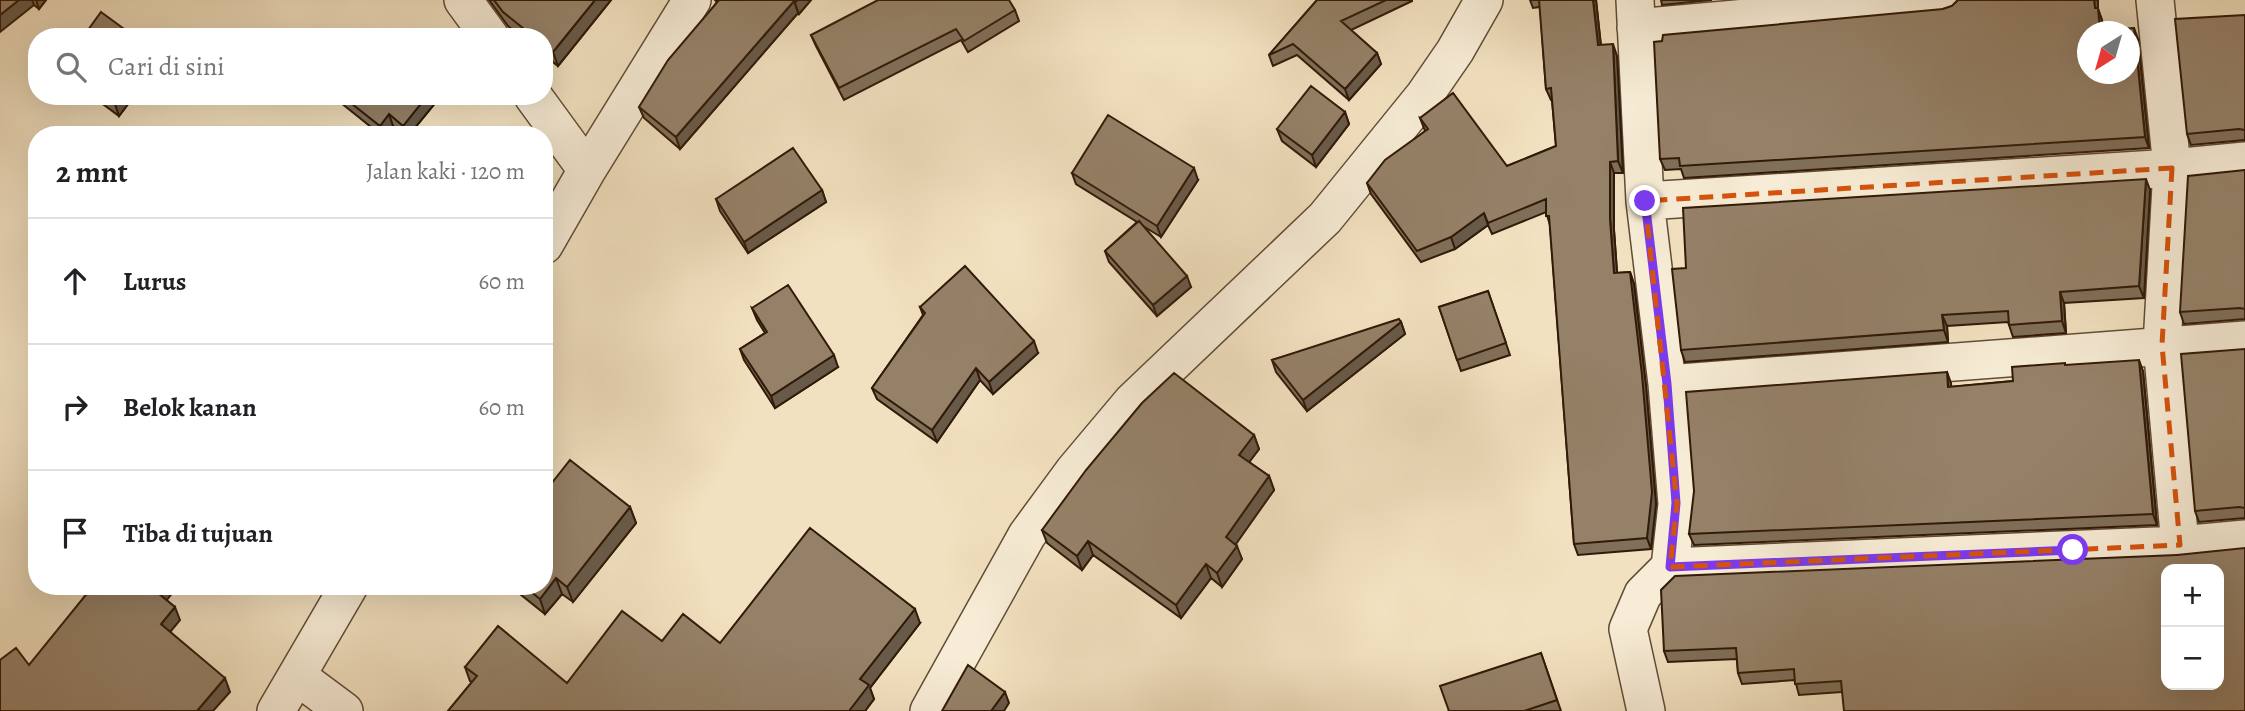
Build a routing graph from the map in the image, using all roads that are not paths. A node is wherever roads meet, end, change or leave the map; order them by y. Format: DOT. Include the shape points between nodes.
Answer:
graph roads {
  1 [pos="463,0"];
  2 [pos="692,0"];
  3 [pos="1484,0"];
  4 [pos="1945,0"];
  5 [pos="2155,0"];
  6 [pos="1635,14"];
  7 [pos="483,28"];
  8 [pos="540,105"];
  9 [pos="2245,161"];
  10 [pos="2172,169"];
  11 [pos="587,170"];
  12 [pos="1645,201"];
  13 [pos="553,229"];
  14 [pos="2245,340"];
  15 [pos="2162,345"];
  16 [pos="1667,384"];
  17 [pos="2245,539"];
  18 [pos="2180,545"];
  19 [pos="1670,567"];
  20 [pos="344,595"];
  21 [pos="297,676"];
  22 [pos="276,711"];
  23 [pos="344,711"];
  24 [pos="929,711"];
  25 [pos="1646,711"];
  1 -- 7 [label="street"];
  2 -- 11 [label="street"];
  3 -- 24 [label="street" via="1424,96 1325,218 1132,402 1074,471 1027,535"];
  4 -- 6 [label="street"];
  5 -- 10 [label="street"];
  6 -- 12 [label="street"];
  8 -- 11 [label="street"];
  9 -- 10 [label="street"];
  10 -- 12 [label="street"];
  10 -- 15 [label="street"];
  11 -- 13 [label="street"];
  12 -- 16 [label="street"];
  14 -- 15 [label="street"];
  15 -- 16 [label="street"];
  15 -- 18 [label="street"];
  16 -- 19 [label="street" via="1676,503"];
  17 -- 18 [label="street"];
  18 -- 19 [label="street"];
  19 -- 25 [label="street" via="1643,594 1629,628"];
  20 -- 21 [label="street"];
  21 -- 22 [label="street"];
  21 -- 23 [label="street"];
}
